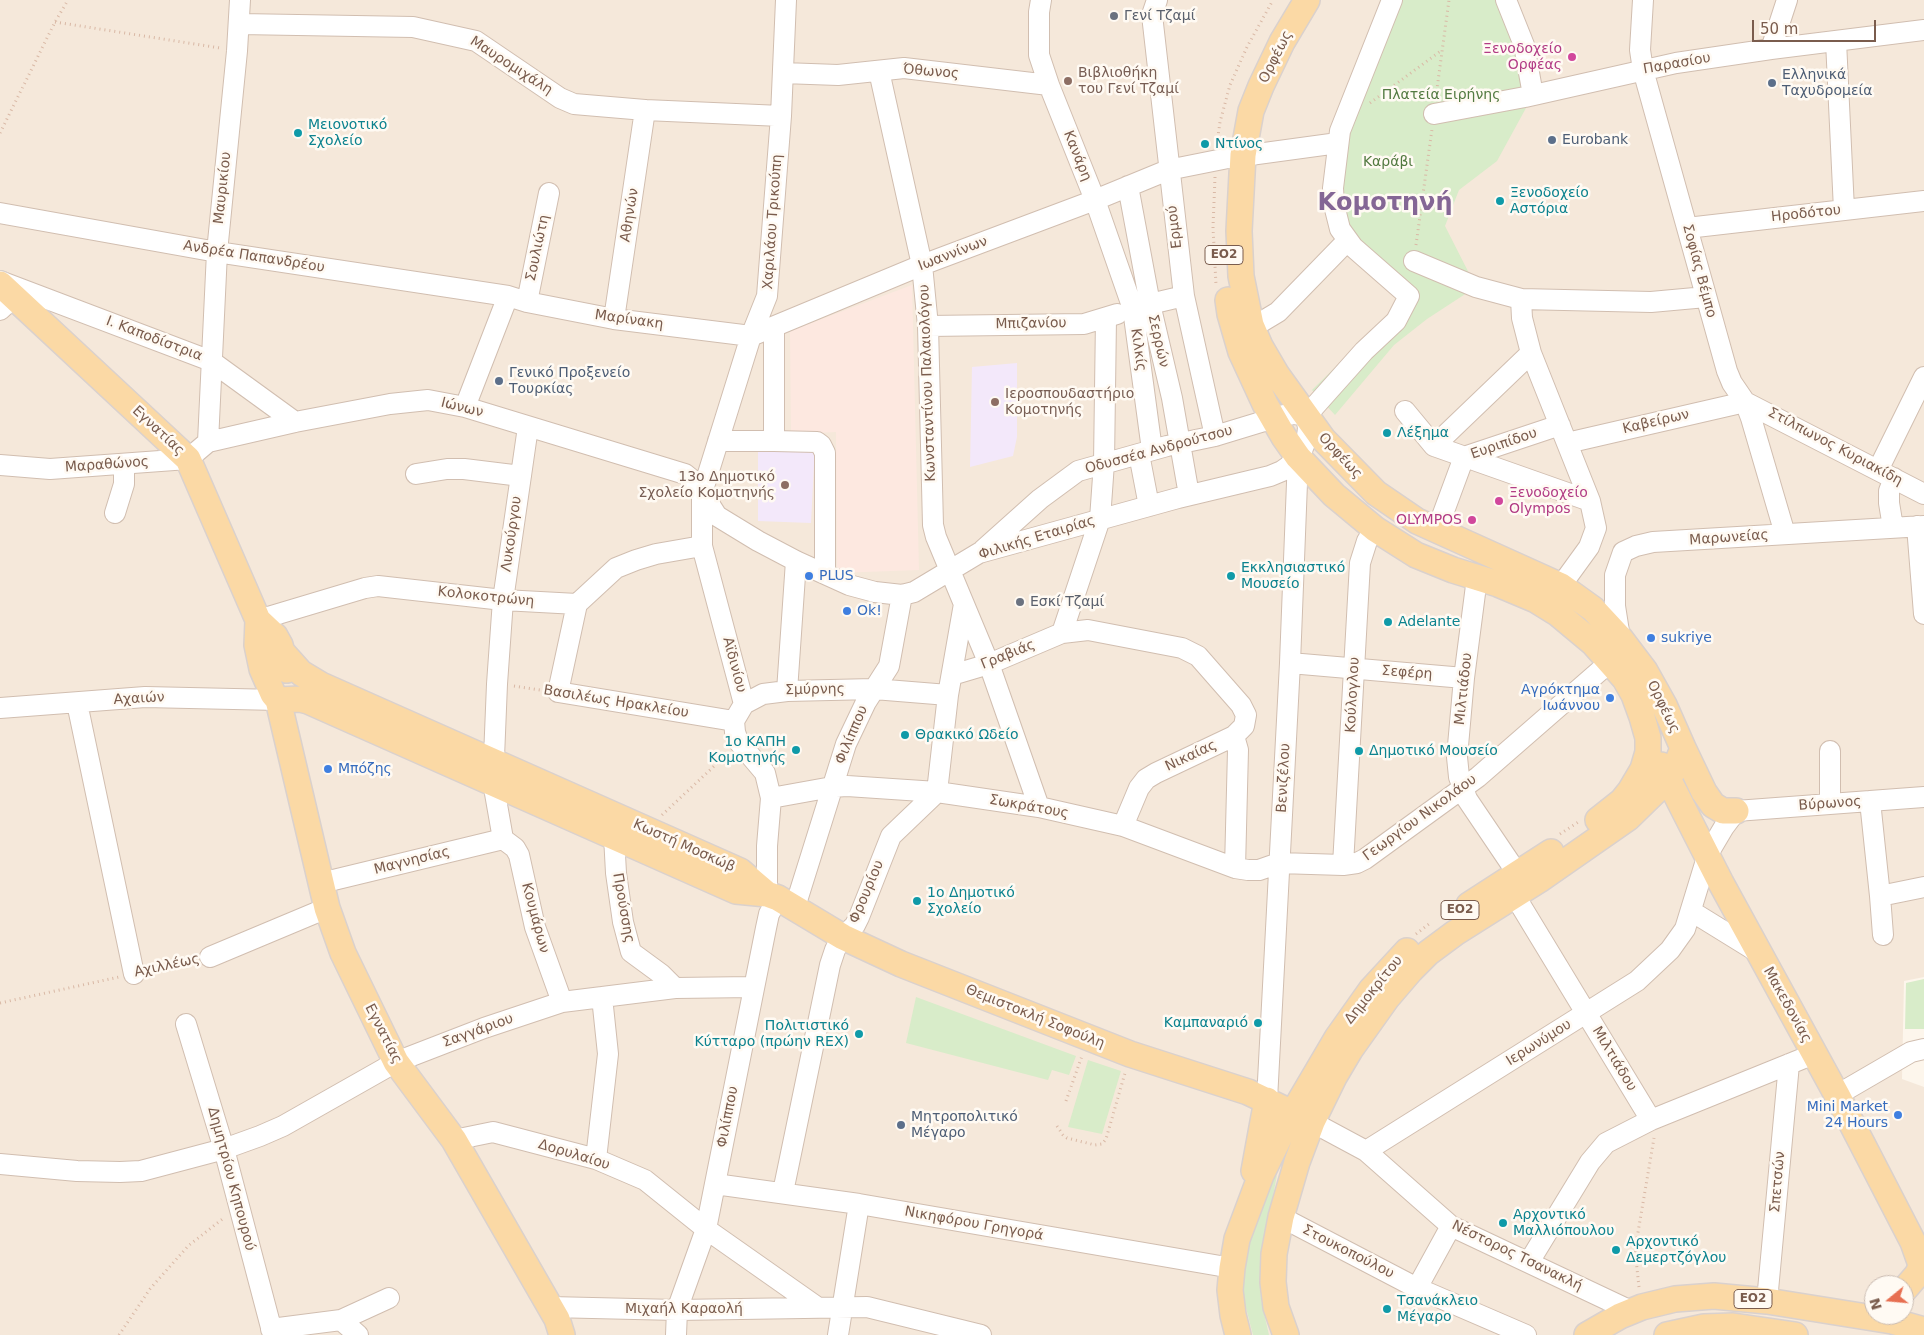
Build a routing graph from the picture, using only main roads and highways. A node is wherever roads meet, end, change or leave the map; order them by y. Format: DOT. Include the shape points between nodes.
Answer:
graph roads {
  1 [pos="1288,0"];
  2 [pos="1306,0"];
  3 [pos="1236,157"];
  4 [pos="4,293"];
  5 [pos="258,620"];
  6 [pos="284,654"];
  7 [pos="278,700"];
  8 [pos="1648,738"];
  9 [pos="1683,748"];
  10 [pos="494,772"];
  11 [pos="1668,779"];
  12 [pos="1736,811"];
  13 [pos="1516,885"];
  14 [pos="780,900"];
  15 [pos="1267,1100"];
  16 [pos="1303,1117"];
  17 [pos="1247,1210"];
  18 [pos="1922,1261"];
  19 [pos="1914,1278"];
  20 [pos="1864,1310"];
  21 [pos="1849,1314"];
  22 [pos="1924,1330"];
  23 [pos="1671,1334"];
  24 [pos="562,1335"];
  25 [pos="1238,1335"];
  26 [pos="1286,1335"];
  27 [pos="1587,1335"];
  28 [pos="1795,1335"];
  1 -- 3 [label="main road, Ορφέως / ΕΟ2" via="1268,33 1246,82 1237,110"];
  2 -- 3 [label="main road, Ορφέως / ΕΟ2" via="1261,86"];
  3 -- 8 [label="main road, Ορφέως / ΕΟ2" via="1224,231 1230,314 1248,370 1298,457 1334,495 1375,529 1416,555 1536,600 1575,627 1630,686"];
  3 -- 9 [label="main road, Ορφέως / ΕΟ2" via="1239,256 1251,325 1268,361 1306,416 1333,450 1397,509 1561,586 1593,609 1620,638 1655,688"];
  4 -- 5 [label="main road, Εγνατίας" via="188,459"];
  5 -- 6 [label="main road" via="275,636"];
  5 -- 7 [label="main road, Εγνατίας" via="257,645 262,669"];
  6 -- 7 [label="main road" via="287,682"];
  6 -- 10 [label="main road, Κωστή Μοσκώβ" via="301,673 321,685"];
  7 -- 10 [label="main road, Κωστή Μοσκώβ" via="306,700"];
  7 -- 24 [label="main road, Εγνατίας" via="327,908 343,953 396,1062 454,1140 557,1319"];
  8 -- 11 [label="main road, Μακεδονίας"];
  8 -- 13 [label="main road, Δημοκρίτου / ΕΟ2" via="1643,769 1622,801"];
  9 -- 11 [label="main road, Ορφέως / ΕΟ2"];
  9 -- 12 [label="main road" via="1713,805 1723,811"];
  10 -- 14 [label="main road, Κωστή Μοσκώβ" via="646,830 740,872"];
  10 -- 14 [label="main road, Κωστή Μοσκώβ" via="614,836 736,891"];
  11 -- 13 [label="main road, Δημοκρίτου / ΕΟ2" via="1621,823"];
  11 -- 18 [label="main road, Μακεδονίας"];
  13 -- 16 [label="main road, Δημοκρίτου / ΕΟ2" via="1428,953 1411,970 1387,998"];
  14 -- 15 [label="main road, Θεμιστοκλή Σοφούλη" via="843,937 901,964 1130,1054"];
  15 -- 16 [label="main road, Θεμιστοκλή Σοφούλη"];
  15 -- 17 [label="main road"];
  16 -- 17 [label="main road, Δημοκρίτου / ΕΟ2" via="1261,1175"];
  16 -- 26 [label="main road, Δημοκρίτου / ΕΟ2" via="1297,1162 1274,1254 1272,1282 1276,1308"];
  17 -- 25 [label="main road, Δημοκρίτου / ΕΟ2" via="1238,1239 1230,1290"];
  18 -- 19 [label="main road"];
  20 -- 21 [label="main road"];
  21 -- 22 [label="main road, ΕΟ2"];
  21 -- 27 [label="main road, ΕΟ2" via="1727,1296 1700,1296 1636,1309"];
  23 -- 28 [label="main road, ΕΟ2" via="1704,1327 1733,1326"];
}
